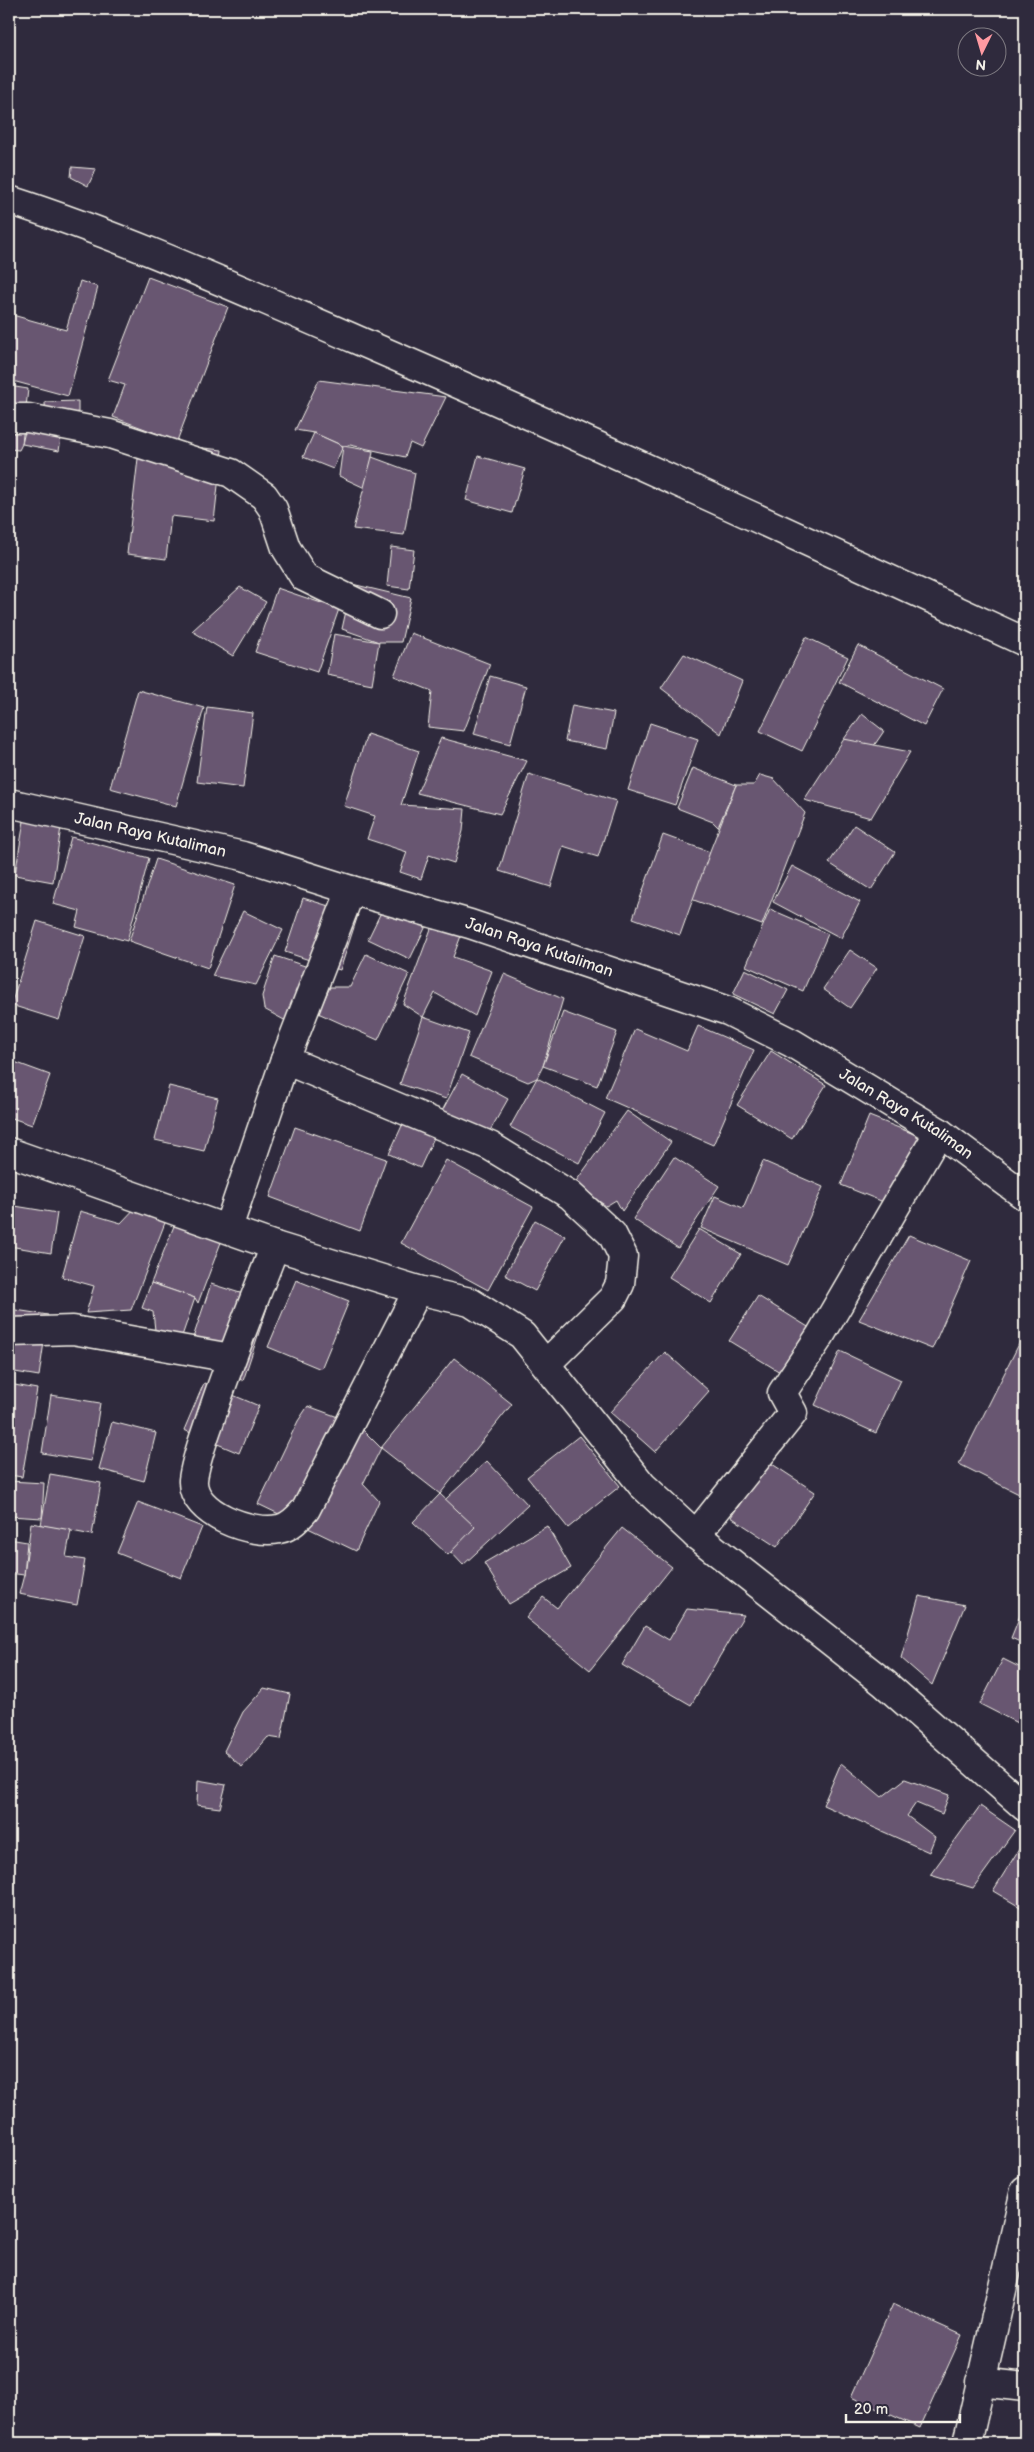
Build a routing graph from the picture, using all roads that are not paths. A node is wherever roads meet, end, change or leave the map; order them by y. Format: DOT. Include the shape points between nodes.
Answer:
graph roads {
  1 [pos="9,200"];
  2 [pos="9,418"];
  3 [pos="380,614"];
  4 [pos="1025,642"];
  5 [pos="9,802"];
  6 [pos="351,890"];
  7 [pos="285,1060"];
  8 [pos="939,1132"];
  9 [pos="9,1152"];
  10 [pos="1025,1196"];
  11 [pos="228,1228"];
  12 [pos="275,1246"];
  13 [pos="418,1290"];
  14 [pos="9,1332"];
  15 [pos="231,1358"];
  16 [pos="546,1364"];
  17 [pos="696,1535"];
  18 [pos="1025,1807"];
  19 [pos="1025,2190"];
  20 [pos="980,2382"];
  21 [pos="1025,2387"];
  22 [pos="967,2443"];
  1 -- 4 [label="street" via="172,260 541,419"];
  2 -- 3 [label="street" via="28,418 110,434 231,473 264,496 286,548 304,577"];
  5 -- 6 [label="street, Jalan Raya Kutaliman" via="244,856"];
  6 -- 7 [label="street"];
  6 -- 8 [label="street, Jalan Raya Kutaliman" via="470,924 728,1011 792,1043"];
  7 -- 11 [label="street"];
  7 -- 16 [label="street" via="490,1146 570,1195 612,1234 624,1256 620,1284 613,1298"];
  8 -- 10 [label="street, Jalan Raya Kutaliman"];
  8 -- 17 [label="street" via="820,1336 782,1393 793,1413"];
  9 -- 11 [label="street"];
  11 -- 12 [label="street"];
  12 -- 13 [label="street"];
  12 -- 15 [label="street"];
  13 -- 15 [label="street" via="306,1509 295,1522 281,1529 260,1531 216,1516 197,1498 193,1480"];
  13 -- 16 [label="street" via="470,1302 522,1335"];
  14 -- 15 [label="street" via="73,1330"];
  16 -- 17 [label="street" via="642,1485"];
  17 -- 18 [label="street" via="884,1683"];
  19 -- 20 [label="street"];
  20 -- 21 [label="street"];
  20 -- 22 [label="street"];
}
